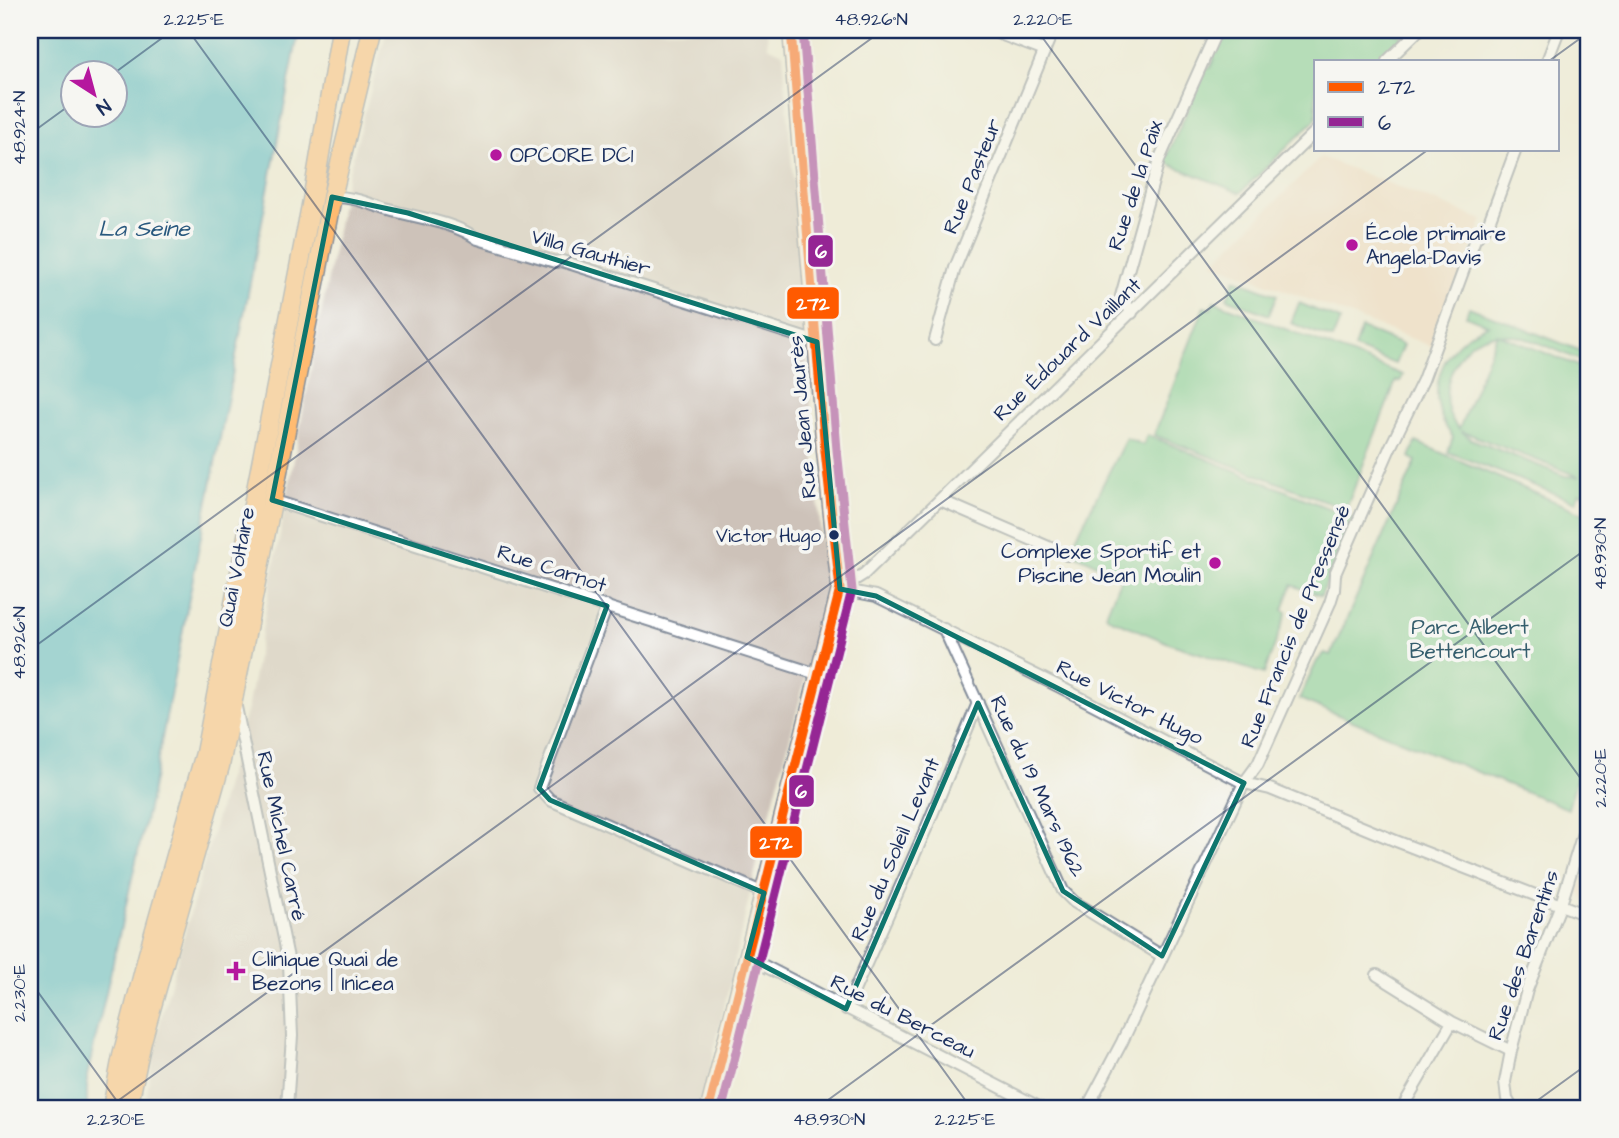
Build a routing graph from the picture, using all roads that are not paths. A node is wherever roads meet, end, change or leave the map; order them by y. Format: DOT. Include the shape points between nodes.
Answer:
graph roads {
  1 [pos="341,30"];
  2 [pos="372,30"];
  3 [pos="791,30"];
  4 [pos="989,30"];
  5 [pos="1053,30"];
  6 [pos="1217,30"];
  7 [pos="1419,30"];
  8 [pos="1559,30"];
  9 [pos="1045,51"];
  10 [pos="1388,60"];
  11 [pos="1547,60"];
  12 [pos="1314,133"];
  13 [pos="1516,150"];
  14 [pos="332,197"];
  15 [pos="1132,313"];
  16 [pos="935,340"];
  17 [pos="817,342"];
  18 [pos="272,500"];
  19 [pos="940,500"];
  20 [pos="1067,555"];
  21 [pos="840,589"];
  22 [pos="607,606"];
  23 [pos="944,629"];
  24 [pos="820,675"];
  25 [pos="234,697"];
  26 [pos="978,703"];
  27 [pos="1244,783"];
  28 [pos="1589,814"];
  29 [pos="764,892"];
  30 [pos="1561,904"];
  31 [pos="1589,916"];
  32 [pos="1162,956"];
  33 [pos="747,957"];
  34 [pos="1377,975"];
  35 [pos="846,1009"];
  36 [pos="1452,1022"];
  37 [pos="1511,1051"];
  38 [pos="112,1108"];
  39 [pos="128,1108"];
  40 [pos="287,1108"];
  41 [pos="709,1108"];
  42 [pos="1041,1108"];
  43 [pos="1087,1108"];
  44 [pos="1402,1108"];
  45 [pos="1512,1108"];
  1 -- 38 [label="main road, Quai Voltaire" via="205,753 148,954"];
  2 -- 14 [label="main road, Quai Voltaire"];
  3 -- 17 [label="street, Rue Jean Jaurès"];
  4 -- 9 [label="street"];
  5 -- 9 [label="street, Rue Pasteur"];
  6 -- 15 [label="street, Rue de la Paix" via="1159,160 1121,296"];
  7 -- 10 [label="street"];
  8 -- 11 [label="street"];
  9 -- 16 [label="street, Rue Pasteur" via="955,268"];
  12 -- 15 [label="street, Rue Édouard Vaillant"];
  13 -- 27 [label="street, Rue Francis de Pressensé" via="1488,225 1475,239 1423,380 1335,575 1330,603 1258,764"];
  14 -- 17 [label="street, Villa Gauthier" via="356,198"];
  14 -- 18 [label="main road, Quai Voltaire"];
  15 -- 19 [label="street, Rue Édouard Vaillant"];
  17 -- 21 [label="street, Rue Jean Jaurès"];
  18 -- 22 [label="street, Rue Carnot"];
  18 -- 25 [label="main road, Quai Voltaire"];
  19 -- 20 [label="street"];
  19 -- 21 [label="street, Rue Édouard Vaillant" via="863,574"];
  21 -- 23 [label="street, Rue Victor Hugo" via="876,596"];
  21 -- 24 [label="street, Rue Jean Jaurès"];
  22 -- 24 [label="street, Rue Carnot"];
  22 -- 29 [label="street" via="539,788 550,800"];
  23 -- 26 [label="street, Rue du 19 Mars 1962"];
  23 -- 27 [label="street, Rue Victor Hugo"];
  24 -- 29 [label="street, Rue Jean Jaurès"];
  25 -- 39 [label="main road, Quai Voltaire" via="220,766 145,1029"];
  25 -- 40 [label="street, Rue Michel Carré" via="289,963 292,1036"];
  26 -- 32 [label="street, Rue du 19 Mars 1962" via="1063,891"];
  26 -- 35 [label="street, Rue du Soleil Levant"];
  27 -- 30 [label="street, Rue Victor Hugo" via="1270,789"];
  27 -- 32 [label="street, Rue Francis de Pressensé"];
  28 -- 30 [label="street, Rue des Barentins"];
  29 -- 33 [label="street, Rue Jean Jaurès"];
  30 -- 31 [label="street, Rue Victor Hugo"];
  30 -- 37 [label="street, Rue des Barentins" via="1527,990"];
  32 -- 43 [label="street, Rue Francis de Pressensé"];
  33 -- 35 [label="street, Rue du Berceau"];
  33 -- 41 [label="street, Rue Jean Jaurès"];
  34 -- 36 [label="street"];
  35 -- 42 [label="street, Rue du Berceau"];
  36 -- 37 [label="street"];
  36 -- 44 [label="street"];
  37 -- 45 [label="street, Rue des Barentins" via="1505,1082"];
}
